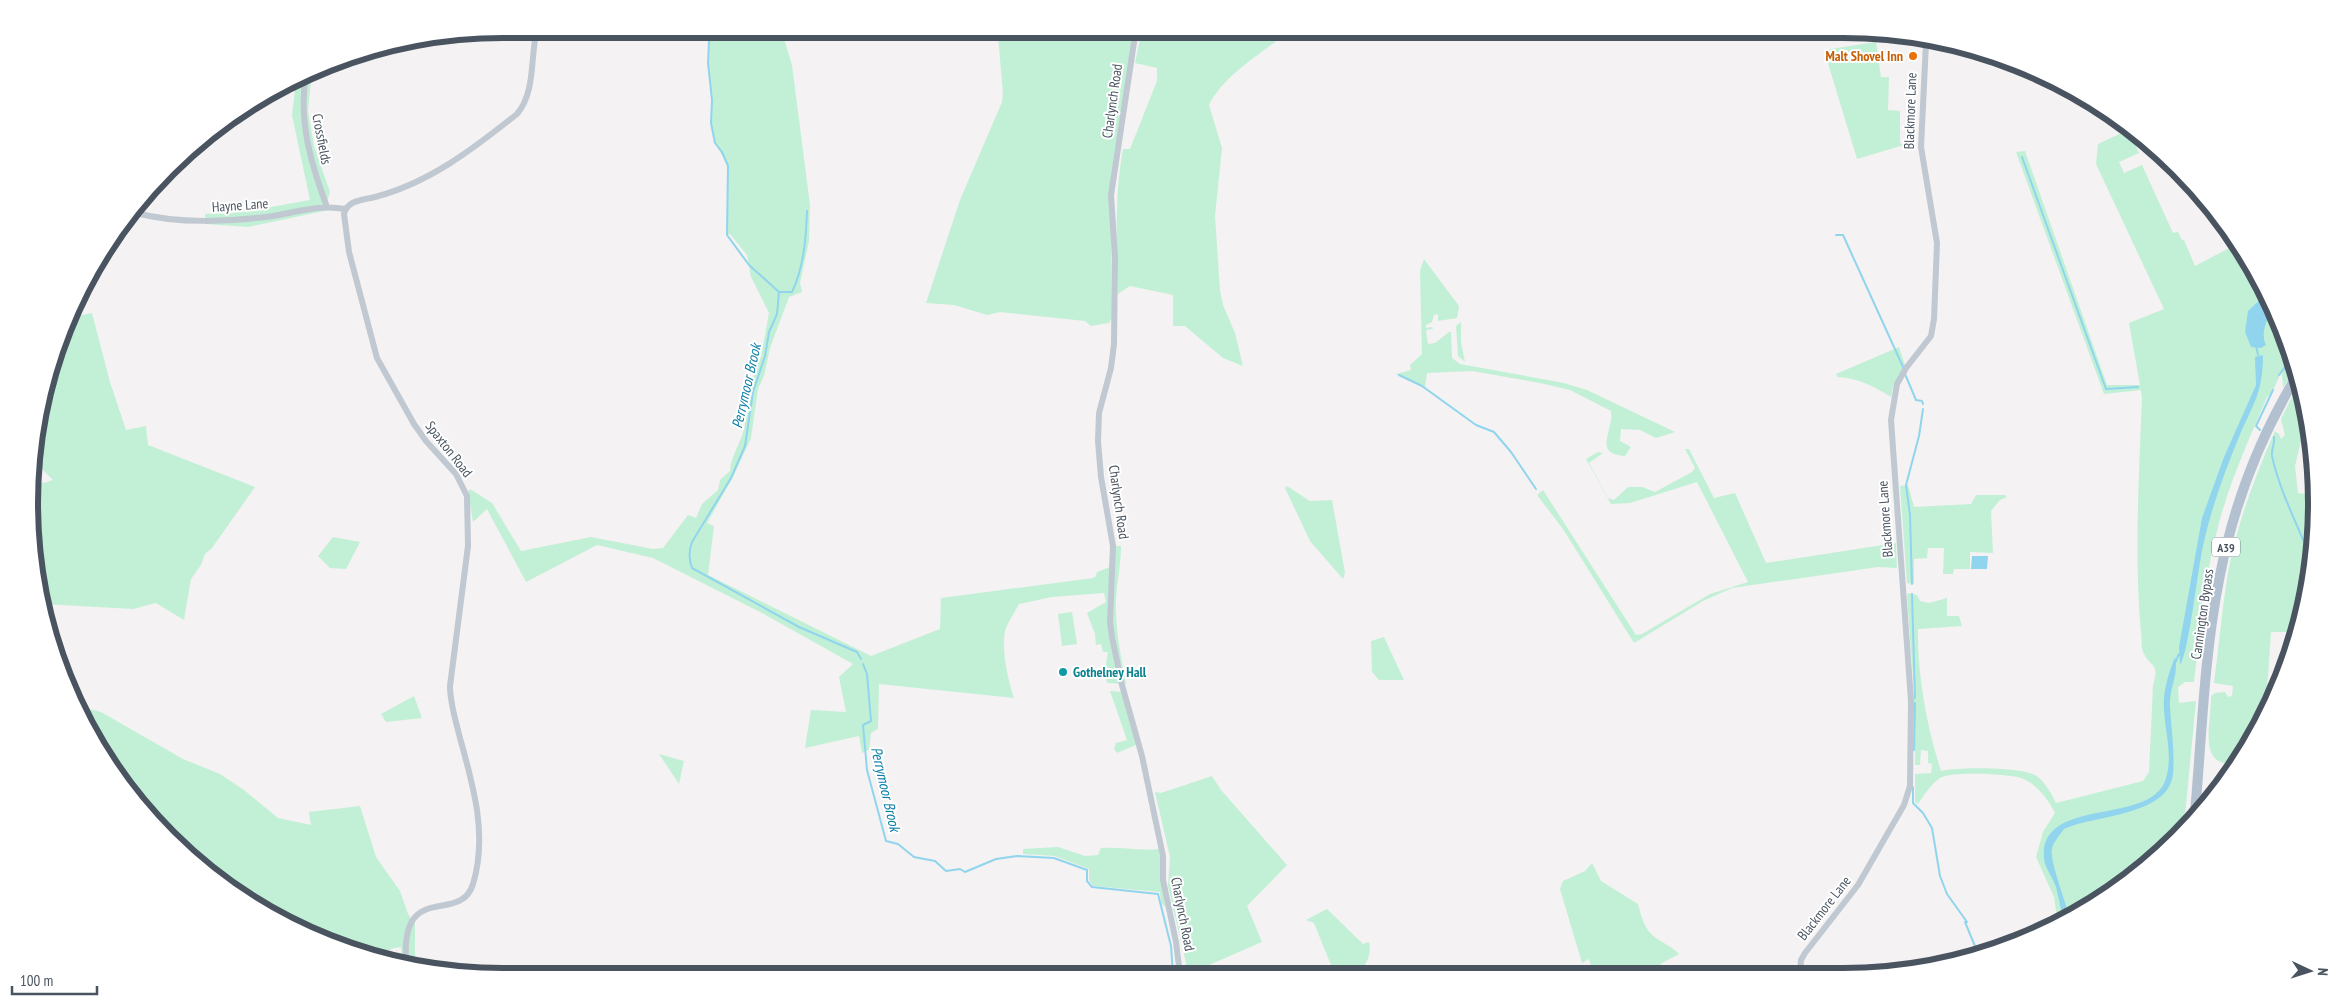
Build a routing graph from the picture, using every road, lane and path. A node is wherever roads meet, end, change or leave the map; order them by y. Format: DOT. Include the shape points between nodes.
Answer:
graph roads {
  1 [pos="536,38"];
  2 [pos="1135,38"];
  3 [pos="1926,45"];
  4 [pos="305,82"];
  5 [pos="327,207"];
  6 [pos="345,209"];
  7 [pos="139,214"];
  8 [pos="2292,385"];
  9 [pos="2196,805"];
  10 [pos="406,959"];
  11 [pos="1179,968"];
  12 [pos="1800,968"];
  1 -- 6 [label="street" via="528,93 516,114 435,174 352,203"];
  2 -- 11 [label="street, Charlynch Road" via="1111,195 1114,344 1099,413 1098,441 1113,546 1112,637 1163,856 1163,880"];
  3 -- 12 [label="street, Blackmore Lane" via="1921,147 1937,243 1934,319 1931,336 1901,376 1892,403 1891,440 1911,702 1909,792 1858,885 1805,953"];
  4 -- 5 [label="street, Crossfields" via="305,133"];
  5 -- 6 [label="street, Hayne Lane"];
  5 -- 7 [label="street, Hayne Lane" via="229,220 162,218"];
  6 -- 10 [label="street, Spaxton Road" via="345,233 376,358 414,424 456,474 467,496 468,508 468,546 450,696 477,802 479,838 475,875 464,898 425,910 413,919 406,933"];
  8 -- 9 [label="main road, Cannington Bypass / A39" via="2260,446 2240,498 2226,548 2213,622"];
}
